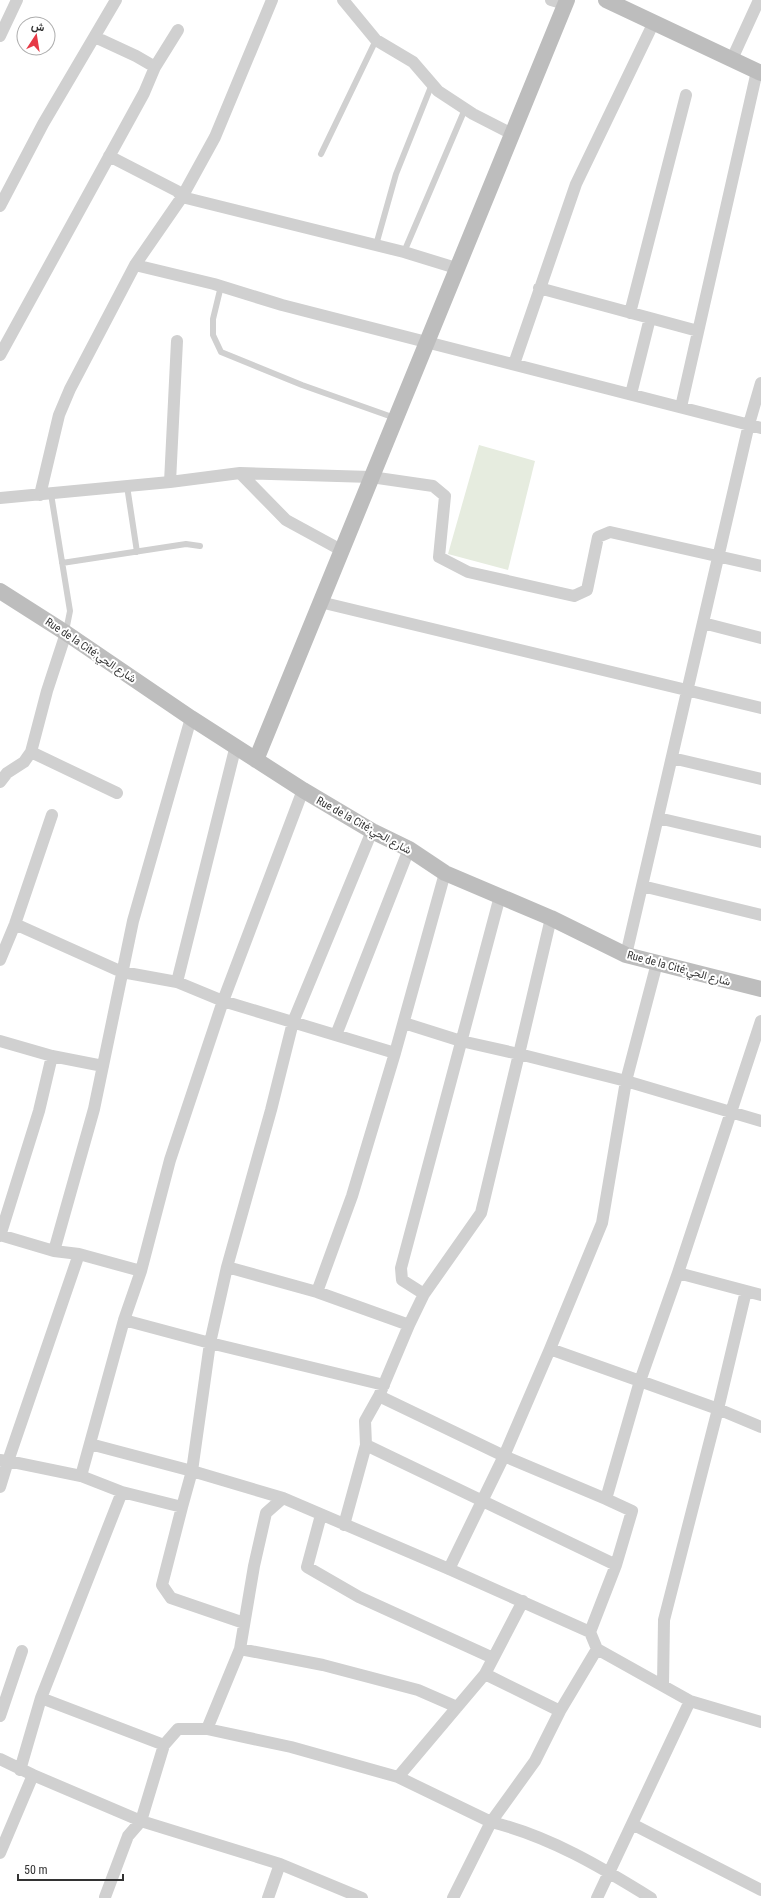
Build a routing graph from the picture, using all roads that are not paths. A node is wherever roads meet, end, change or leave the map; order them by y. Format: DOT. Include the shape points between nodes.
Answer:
graph roads {
  1 [pos="17,0"];
  2 [pos="116,0"];
  3 [pos="272,0"];
  4 [pos="343,0"];
  5 [pos="606,0"];
  6 [pos="759,0"];
  7 [pos="561,1"];
  8 [pos="654,22"];
  9 [pos="178,30"];
  10 [pos="0,36"];
  11 [pos="95,37"];
  12 [pos="376,40"];
  13 [pos="732,59"];
  14 [pos="155,68"];
  15 [pos="759,72"];
  16 [pos="432,84"];
  17 [pos="686,95"];
  18 [pos="465,109"];
  19 [pos="512,134"];
  20 [pos="321,154"];
  21 [pos="109,156"];
  22 [pos="182,197"];
  23 [pos="0,206"];
  24 [pos="376,245"];
  25 [pos="404,252"];
  26 [pos="135,265"];
  27 [pos="456,268"];
  28 [pos="222,286"];
  29 [pos="539,288"];
  30 [pos="630,313"];
  31 [pos="650,318"];
  32 [pos="698,331"];
  33 [pos="177,341"];
  34 [pos="426,341"];
  35 [pos="0,355"];
  36 [pos="514,364"];
  37 [pos="761,383"];
  38 [pos="631,394"];
  39 [pos="681,407"];
  40 [pos="395,418"];
  41 [pos="755,426"];
  42 [pos="240,473"];
  43 [pos="370,477"];
  44 [pos="170,482"];
  45 [pos="127,486"];
  46 [pos="45,494"];
  47 [pos="0,498"];
  48 [pos="200,546"];
  49 [pos="341,550"];
  50 [pos="137,552"];
  51 [pos="718,556"];
  52 [pos="62,563"];
  53 [pos="761,566"];
  54 [pos="0,591"];
  55 [pos="320,602"];
  56 [pos="703,623"];
  57 [pos="66,633"];
  58 [pos="761,638"];
  59 [pos="687,690"];
  60 [pos="761,708"];
  61 [pos="191,718"];
  62 [pos="236,746"];
  63 [pos="31,752"];
  64 [pos="672,758"];
  65 [pos="256,760"];
  66 [pos="761,780"];
  67 [pos="0,782"];
  68 [pos="303,790"];
  69 [pos="117,792"];
  70 [pos="52,815"];
  71 [pos="658,818"];
  72 [pos="372,831"];
  73 [pos="761,842"];
  74 [pos="409,849"];
  75 [pos="445,873"];
  76 [pos="642,886"];
  77 [pos="500,896"];
  78 [pos="761,915"];
  79 [pos="551,918"];
  80 [pos="15,924"];
  81 [pos="626,955"];
  82 [pos="0,960"];
  83 [pos="657,963"];
  84 [pos="122,972"];
  85 [pos="177,982"];
  86 [pos="761,989"];
  87 [pos="223,1001"];
  88 [pos="761,1021"];
  89 [pos="293,1022"];
  90 [pos="404,1022"];
  91 [pos="336,1035"];
  92 [pos="0,1041"];
  93 [pos="461,1041"];
  94 [pos="395,1053"];
  95 [pos="519,1054"];
  96 [pos="52,1056"];
  97 [pos="103,1066"];
  98 [pos="626,1081"];
  99 [pos="730,1112"];
  100 [pos="761,1121"];
  101 [pos="0,1235"];
  102 [pos="54,1251"];
  103 [pos="79,1254"];
  104 [pos="227,1267"];
  105 [pos="141,1271"];
  106 [pos="678,1272"];
  107 [pos="746,1291"];
  108 [pos="317,1292"];
  109 [pos="424,1294"];
  110 [pos="761,1295"];
  111 [pos="124,1320"];
  112 [pos="409,1325"];
  113 [pos="210,1343"];
  114 [pos="550,1349"];
  115 [pos="640,1381"];
  116 [pos="381,1391"];
  117 [pos="718,1409"];
  118 [pos="761,1428"];
  119 [pos="90,1444"];
  120 [pos="366,1445"];
  121 [pos="504,1456"];
  122 [pos="4,1460"];
  123 [pos="192,1472"];
  124 [pos="81,1476"];
  125 [pos="0,1487"];
  126 [pos="122,1492"];
  127 [pos="283,1498"];
  128 [pos="606,1499"];
  129 [pos="483,1500"];
  130 [pos="182,1507"];
  131 [pos="321,1515"];
  132 [pos="344,1524"];
  133 [pos="616,1565"];
  134 [pos="449,1569"];
  135 [pos="523,1601"];
  136 [pos="244,1623"];
  137 [pos="590,1632"];
  138 [pos="240,1649"];
  139 [pos="597,1649"];
  140 [pos="22,1651"];
  141 [pos="493,1658"];
  142 [pos="485,1674"];
  143 [pos="663,1685"];
  144 [pos="41,1698"];
  145 [pos="690,1700"];
  146 [pos="457,1707"];
  147 [pos="560,1711"];
  148 [pos="0,1716"];
  149 [pos="761,1722"];
  150 [pos="207,1729"];
  151 [pos="164,1745"];
  152 [pos="0,1759"];
  153 [pos="20,1770"];
  154 [pos="33,1775"];
  155 [pos="398,1777"];
  156 [pos="141,1821"];
  157 [pos="491,1822"];
  158 [pos="632,1824"];
  159 [pos="0,1853"];
  160 [pos="280,1864"];
  161 [pos="609,1872"];
  162 [pos="761,1890"];
  163 [pos="103,1898"];
  164 [pos="268,1898"];
  165 [pos="362,1898"];
  166 [pos="453,1898"];
  167 [pos="597,1898"];
  168 [pos="651,1898"];
  1 -- 10 [label="street"];
  2 -- 11 [label="street"];
  3 -- 22 [label="street" via="215,136"];
  4 -- 12 [label="street"];
  5 -- 8 [label="street"];
  6 -- 13 [label="street"];
  7 -- 19 [label="street"];
  8 -- 13 [label="street"];
  8 -- 29 [label="street" via="576,184"];
  9 -- 14 [label="street"];
  11 -- 14 [label="street"];
  11 -- 23 [label="street" via="43,124"];
  12 -- 16 [label="street" via="413,62"];
  12 -- 20 [label="lane"];
  13 -- 15 [label="street"];
  14 -- 21 [label="street"];
  15 -- 32 [label="street"];
  16 -- 18 [label="street"];
  16 -- 24 [label="lane" via="396,174"];
  17 -- 30 [label="street"];
  18 -- 19 [label="street"];
  18 -- 25 [label="lane"];
  19 -- 27 [label="street"];
  21 -- 22 [label="street" via="177,191"];
  21 -- 35 [label="street"];
  22 -- 24 [label="street"];
  22 -- 26 [label="street"];
  24 -- 25 [label="street"];
  25 -- 27 [label="street"];
  26 -- 28 [label="street"];
  26 -- 46 [label="street" via="70,389 60,415"];
  27 -- 34 [label="street"];
  28 -- 34 [label="street" via="282,305"];
  28 -- 40 [label="lane" via="213,320 213,335 221,352 281,377"];
  29 -- 30 [label="street"];
  29 -- 36 [label="street"];
  30 -- 31 [label="street"];
  31 -- 32 [label="street"];
  31 -- 38 [label="street"];
  32 -- 39 [label="street"];
  33 -- 44 [label="street"];
  34 -- 36 [label="street"];
  34 -- 40 [label="street"];
  36 -- 38 [label="street"];
  37 -- 41 [label="street"];
  38 -- 39 [label="street"];
  39 -- 41 [label="street"];
  40 -- 43 [label="street"];
  41 -- 51 [label="street"];
  42 -- 43 [label="street"];
  42 -- 44 [label="street"];
  42 -- 49 [label="street" via="286,520"];
  43 -- 49 [label="street"];
  43 -- 51 [label="street" via="433,486 445,496 438,557 468,572 574,596 587,590 598,537 610,532"];
  44 -- 45 [label="street"];
  45 -- 46 [label="street"];
  45 -- 50 [label="lane"];
  46 -- 47 [label="street"];
  46 -- 52 [label="lane"];
  48 -- 50 [label="lane" via="186,544"];
  49 -- 55 [label="street"];
  50 -- 52 [label="lane"];
  51 -- 53 [label="street"];
  51 -- 56 [label="street"];
  52 -- 57 [label="lane" via="70,611"];
  54 -- 57 [label="street, Rue de la Cité;شارع الحي"];
  55 -- 59 [label="street"];
  55 -- 65 [label="street"];
  56 -- 58 [label="street"];
  56 -- 59 [label="street"];
  57 -- 61 [label="street, Rue de la Cité;شارع الحي"];
  57 -- 63 [label="street"];
  59 -- 60 [label="street"];
  59 -- 64 [label="street"];
  61 -- 62 [label="street, Rue de la Cité;شارع الحي"];
  61 -- 84 [label="street" via="133,921"];
  62 -- 65 [label="street, Rue de la Cité;شارع الحي"];
  62 -- 85 [label="street"];
  63 -- 67 [label="street" via="24,762 7,773"];
  63 -- 69 [label="street"];
  64 -- 66 [label="street"];
  64 -- 71 [label="street"];
  65 -- 68 [label="street, Rue de la Cité;شارع الحي"];
  68 -- 72 [label="street, Rue de la Cité;شارع الحي"];
  68 -- 87 [label="street"];
  70 -- 80 [label="street"];
  71 -- 73 [label="street"];
  71 -- 76 [label="street"];
  72 -- 74 [label="street, Rue de la Cité;شارع الحي"];
  72 -- 89 [label="street"];
  74 -- 75 [label="street, Rue de la Cité;شارع الحي"];
  74 -- 91 [label="street"];
  75 -- 77 [label="street, Rue de la Cité;شارع الحي"];
  75 -- 90 [label="street"];
  76 -- 78 [label="street"];
  76 -- 81 [label="street"];
  77 -- 79 [label="street, Rue de la Cité;شارع الحي"];
  77 -- 93 [label="street"];
  79 -- 81 [label="street, Rue de la Cité;شارع الحي"];
  79 -- 95 [label="street"];
  80 -- 82 [label="street"];
  80 -- 84 [label="street"];
  81 -- 83 [label="street, Rue de la Cité;شارع الحي"];
  83 -- 86 [label="street, Rue de la Cité;شارع الحي"];
  83 -- 98 [label="street"];
  84 -- 85 [label="street"];
  84 -- 97 [label="street"];
  85 -- 87 [label="street"];
  87 -- 89 [label="street"];
  87 -- 105 [label="street" via="170,1160"];
  88 -- 99 [label="street"];
  89 -- 91 [label="street"];
  89 -- 104 [label="street"];
  90 -- 93 [label="street"];
  90 -- 94 [label="street"];
  91 -- 94 [label="street"];
  92 -- 96 [label="street"];
  93 -- 95 [label="street"];
  93 -- 109 [label="street" via="401,1268 402,1280"];
  94 -- 108 [label="street" via="352,1196"];
  95 -- 98 [label="street"];
  95 -- 109 [label="street" via="481,1214"];
  96 -- 97 [label="street"];
  96 -- 101 [label="street" via="39,1112"];
  97 -- 102 [label="street" via="94,1109"];
  98 -- 99 [label="street"];
  98 -- 114 [label="street" via="602,1223"];
  99 -- 100 [label="street"];
  99 -- 106 [label="street"];
  101 -- 102 [label="street"];
  102 -- 103 [label="street"];
  103 -- 105 [label="street"];
  103 -- 122 [label="street"];
  104 -- 108 [label="street"];
  104 -- 113 [label="street"];
  105 -- 111 [label="street"];
  106 -- 107 [label="street"];
  106 -- 115 [label="street"];
  107 -- 110 [label="street"];
  107 -- 117 [label="street"];
  108 -- 112 [label="street"];
  109 -- 112 [label="street"];
  111 -- 113 [label="street"];
  111 -- 119 [label="street"];
  112 -- 116 [label="street"];
  113 -- 116 [label="street"];
  113 -- 123 [label="street"];
  114 -- 115 [label="street"];
  114 -- 121 [label="street"];
  115 -- 117 [label="street"];
  115 -- 128 [label="street"];
  116 -- 120 [label="street" via="365,1421"];
  116 -- 121 [label="street"];
  117 -- 118 [label="street"];
  117 -- 143 [label="street" via="664,1620"];
  119 -- 123 [label="street"];
  119 -- 124 [label="street"];
  120 -- 129 [label="street"];
  120 -- 132 [label="street"];
  121 -- 128 [label="street"];
  121 -- 129 [label="street"];
  122 -- 124 [label="street"];
  122 -- 125 [label="street"];
  123 -- 127 [label="street"];
  123 -- 130 [label="street"];
  124 -- 126 [label="street"];
  126 -- 130 [label="street"];
  126 -- 144 [label="street"];
  127 -- 131 [label="street"];
  127 -- 136 [label="street" via="266,1513"];
  128 -- 133 [label="street" via="632,1511"];
  129 -- 133 [label="street"];
  129 -- 134 [label="street"];
  130 -- 136 [label="street" via="162,1585 171,1598"];
  131 -- 132 [label="street"];
  131 -- 141 [label="street" via="307,1567 359,1597"];
  132 -- 134 [label="street"];
  133 -- 137 [label="street"];
  134 -- 135 [label="street"];
  135 -- 137 [label="street"];
  135 -- 141 [label="street"];
  136 -- 138 [label="street"];
  137 -- 139 [label="street"];
  138 -- 146 [label="street" via="323,1665 404,1686"];
  138 -- 150 [label="street"];
  139 -- 143 [label="street"];
  139 -- 147 [label="street"];
  140 -- 148 [label="street"];
  141 -- 142 [label="street"];
  142 -- 146 [label="street"];
  142 -- 147 [label="street"];
  143 -- 145 [label="street"];
  144 -- 151 [label="street"];
  144 -- 153 [label="street"];
  145 -- 149 [label="street"];
  145 -- 158 [label="street"];
  146 -- 155 [label="street"];
  147 -- 157 [label="street" via="535,1761"];
  150 -- 151 [label="street" via="178,1729"];
  150 -- 155 [label="street" via="291,1747"];
  151 -- 156 [label="street"];
  152 -- 153 [label="street"];
  153 -- 154 [label="street"];
  154 -- 156 [label="street"];
  154 -- 159 [label="street"];
  155 -- 157 [label="street"];
  156 -- 160 [label="street"];
  156 -- 163 [label="street" via="128,1836"];
  157 -- 161 [label="street" via="520,1830"];
  157 -- 166 [label="street"];
  158 -- 161 [label="street"];
  158 -- 162 [label="street"];
  160 -- 164 [label="street"];
  160 -- 165 [label="street"];
  161 -- 167 [label="street"];
  161 -- 168 [label="street"];
}
